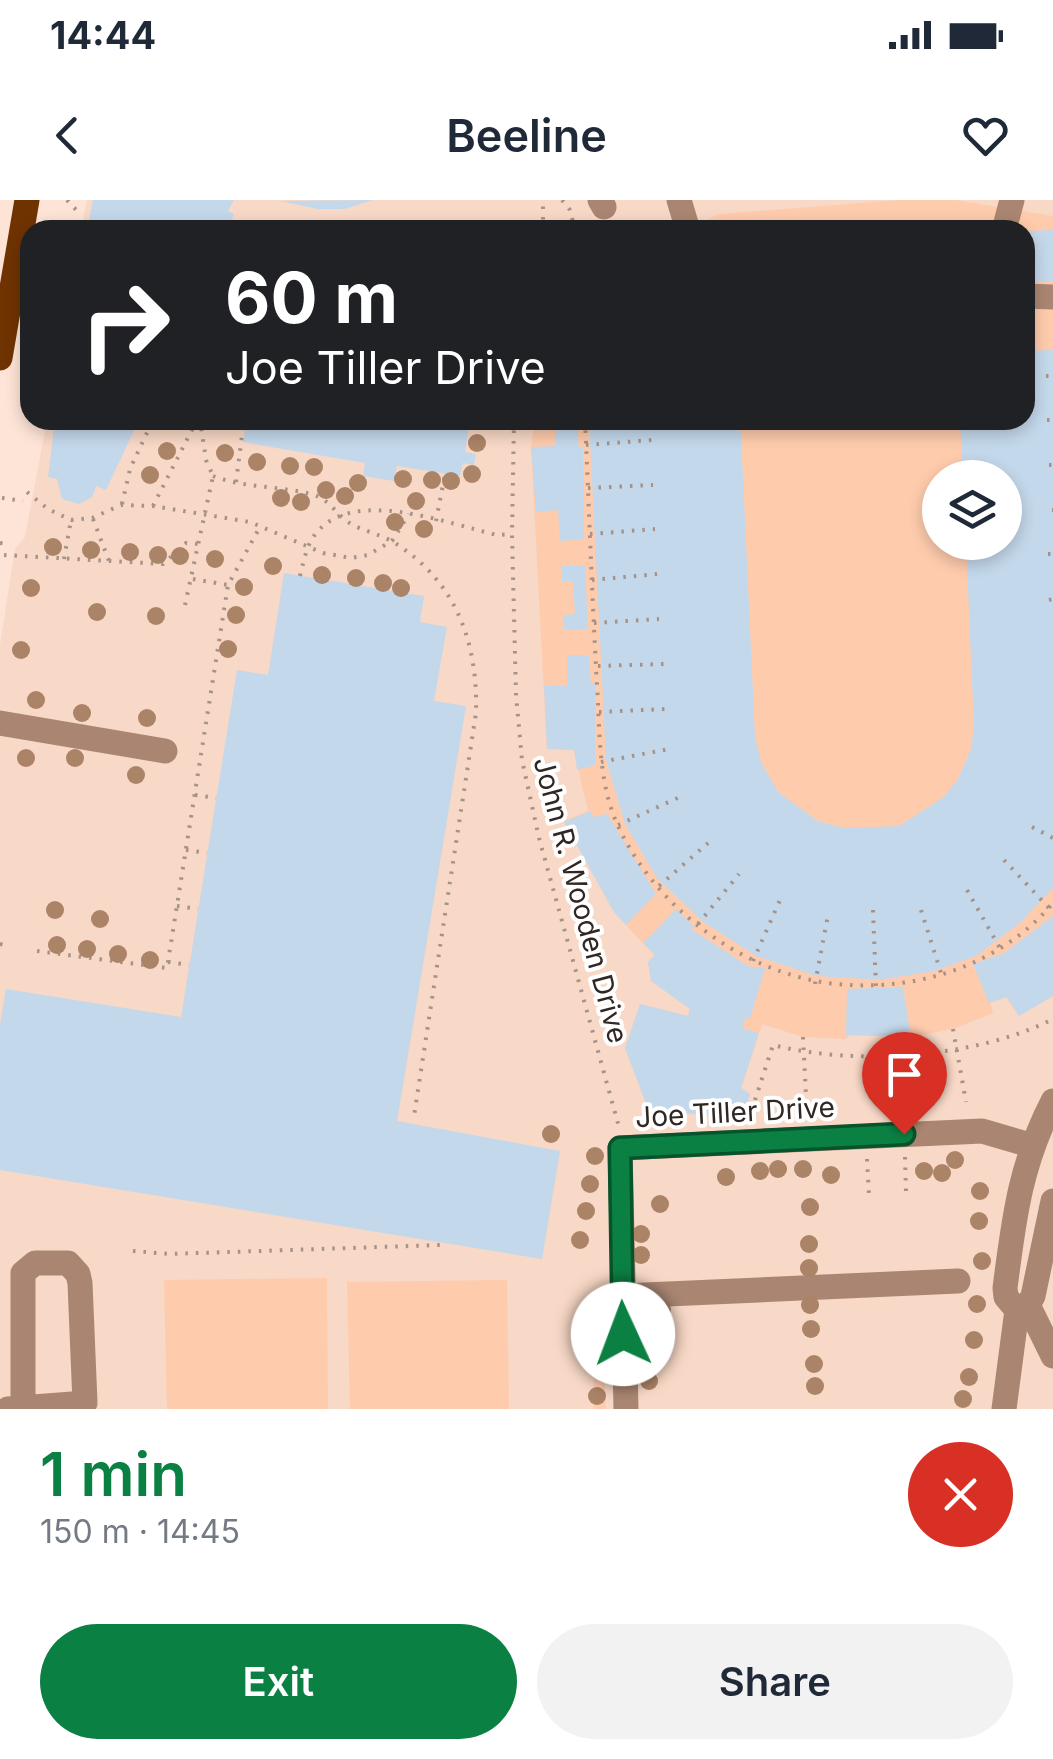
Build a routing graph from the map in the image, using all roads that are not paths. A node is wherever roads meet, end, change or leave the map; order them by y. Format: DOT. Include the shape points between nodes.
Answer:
graph roads {
  1 [pos="20,231"];
  2 [pos="4,312"];
  3 [pos="0,358"];
  4 [pos="0,723"];
  5 [pos="165,751"];
  6 [pos="1053,1101"];
  7 [pos="1030,1145"];
  8 [pos="1053,1200"];
  9 [pos="958,1282"];
  10 [pos="622,1296"];
  11 [pos="1022,1308"];
  12 [pos="1053,1356"];
  13 [pos="85,1406"];
  14 [pos="15,1407"];
  15 [pos="626,1409"];
  16 [pos="1004,1409"];
  1 -- 2 [label="main road"];
  2 -- 3 [label="main road"];
  4 -- 5 [label="street"];
  6 -- 7 [label="street"];
  7 -- 10 [label="street, Joe Tiller Drive" via="982,1131 620,1148"];
  7 -- 11 [label="street" via="1005,1288 1006,1297"];
  8 -- 11 [label="street"];
  9 -- 10 [label="street"];
  10 -- 15 [label="street"];
  11 -- 12 [label="street"];
  11 -- 16 [label="street"];
  13 -- 14 [label="street"];
  13 -- 14 [label="street" via="78,1274 68,1264 36,1263 27,1267 22,1283"];
}
